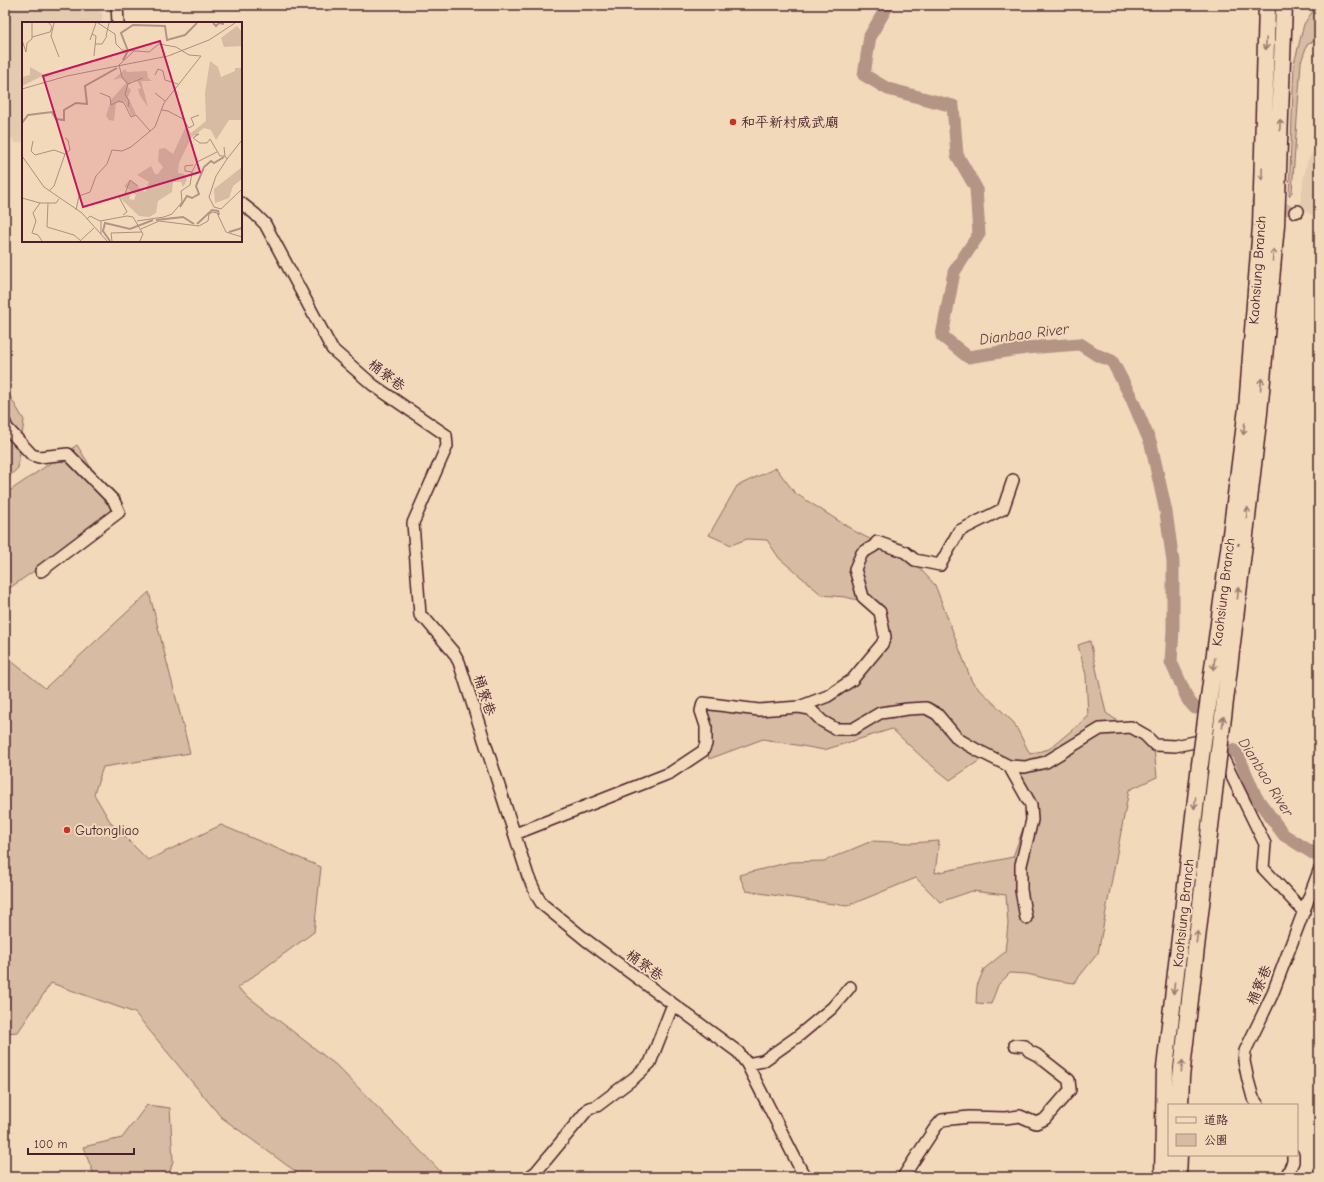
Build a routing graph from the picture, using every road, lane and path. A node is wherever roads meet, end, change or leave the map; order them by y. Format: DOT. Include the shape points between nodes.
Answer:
graph roads {
  1 [pos="117,5"];
  2 [pos="1267,5"];
  3 [pos="1284,5"];
  4 [pos="118,22"];
  5 [pos="242,204"];
  6 [pos="5,423"];
  7 [pos="1013,480"];
  8 [pos="41,571"];
  9 [pos="799,706"];
  10 [pos="1009,766"];
  11 [pos="514,834"];
  12 [pos="1318,874"];
  13 [pos="1304,912"];
  14 [pos="1026,918"];
  15 [pos="850,986"];
  16 [pos="673,1004"];
  17 [pos="1015,1045"];
  18 [pos="747,1064"];
  19 [pos="1180,1104"];
  20 [pos="1257,1104"];
  21 [pos="1179,1156"];
  22 [pos="1293,1156"];
  23 [pos="528,1177"];
  24 [pos="807,1177"];
  25 [pos="903,1177"];
  26 [pos="1163,1177"];
  27 [pos="1178,1177"];
  28 [pos="1286,1177"];
  1 -- 4 [label="street"];
  2 -- 26 [label="highway, Kaohsiung Branch, one-way, bridge" via="1261,226 1247,408 1200,764 1165,1068"];
  19 -- 3 [label="highway, Kaohsiung Branch, one-way, bridge" via="1181,1077 1259,405 1276,225"];
  5 -- 11 [label="street, 桶寮巷" via="265,224 332,349 372,385 446,435 447,446 413,523 420,615 459,662"];
  6 -- 8 [label="street" via="32,455 39,457 68,454 114,501 119,512"];
  7 -- 9 [label="street" via="1003,509 959,531 940,565 915,560 905,552 878,542 862,553 855,569 863,597 880,612 885,637 852,680 828,696"];
  9 -- 10 [label="street" via="810,709 822,721 836,729 853,729 880,714 926,708 937,714 958,739"];
  9 -- 11 [label="street" via="758,710 703,703 701,711 706,726 706,744 703,751 670,773"];
  10 -- 13 [label="street" via="1025,767 1046,762 1100,729 1131,727 1155,745 1175,746 1212,738 1265,844 1263,868"];
  10 -- 14 [label="street" via="1031,805 1032,820 1020,865"];
  11 -- 16 [label="street, 桶寮巷" via="528,876 542,904"];
  12 -- 13 [label="street, 桶寮巷"];
  13 -- 20 [label="street, 桶寮巷" via="1269,1002 1244,1051 1248,1080"];
  15 -- 18 [label="street" via="832,1008 797,1037 763,1061"];
  16 -- 18 [label="street, 桶寮巷" via="738,1052"];
  16 -- 23 [label="street" via="650,1064 597,1106 589,1108 536,1172"];
  17 -- 25 [label="street" via="1025,1046 1069,1080 1070,1090 1045,1119 1036,1124 1020,1116 942,1120"];
  18 -- 24 [label="street, 桶寮巷" via="802,1172"];
  21 -- 27 [label="highway"];
  22 -- 28 [label="street"];
}
